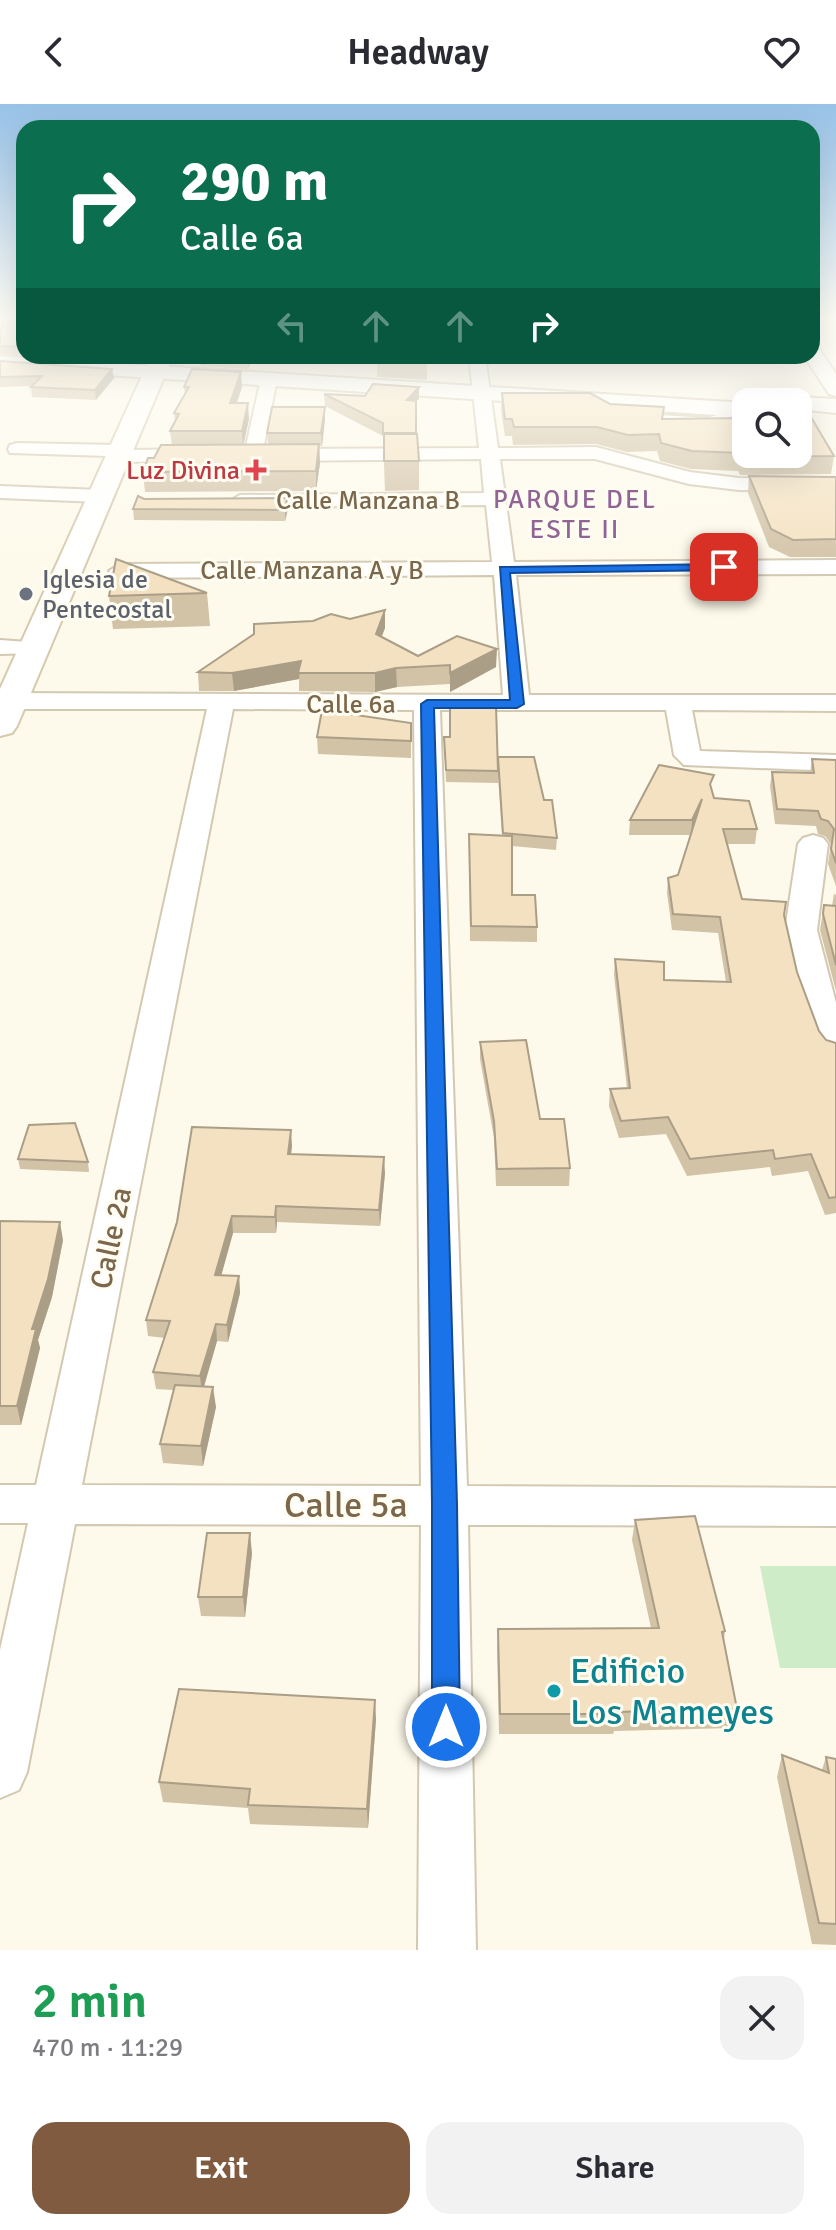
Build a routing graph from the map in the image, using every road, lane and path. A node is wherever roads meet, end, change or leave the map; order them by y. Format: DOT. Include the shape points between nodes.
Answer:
graph roads {
  1 [pos="141,404"];
  2 [pos="259,404"];
  3 [pos="483,404"];
  4 [pos="591,404"];
  5 [pos="659,404"];
  6 [pos="813,404"];
  7 [pos="836,406"];
  8 [pos="732,409"];
  9 [pos="732,414"];
  10 [pos="812,414"];
  11 [pos="609,415"];
  12 [pos="836,416"];
  13 [pos="637,417"];
  14 [pos="17,449"];
  15 [pos="118,453"];
  16 [pos="490,454"];
  17 [pos="238,455"];
  18 [pos="836,485"];
  19 [pos="0,492"];
  20 [pos="100,496"];
  21 [pos="495,499"];
  22 [pos="224,501"];
  23 [pos="836,567"];
  24 [pos="504,569"];
  25 [pos="120,571"];
  26 [pos="0,647"];
  27 [pos="34,648"];
  28 [pos="836,703"];
  29 [pos="221,704"];
  30 [pos="427,704"];
  31 [pos="517,704"];
  32 [pos="678,704"];
  33 [pos="3,709"];
  34 [pos="836,763"];
  35 [pos="813,844"];
  36 [pos="836,1046"];
  37 [pos="0,1504"];
  38 [pos="57,1504"];
  39 [pos="444,1504"];
  40 [pos="836,1507"];
  41 [pos="0,1772"];
  42 [pos="447,1950"];
  1 -- 15 [label="main road"];
  2 -- 17 [label="street"];
  3 -- 16 [label="street"];
  4 -- 11 [label="lane"];
  5 -- 8 [label="street"];
  6 -- 7 [label="street"];
  9 -- 13 [label="lane" via="707,421"];
  10 -- 12 [label="street"];
  14 -- 15 [label="street"];
  15 -- 17 [label="street"];
  15 -- 20 [label="main road"];
  16 -- 17 [label="street"];
  16 -- 18 [label="street" via="596,453 689,478"];
  16 -- 21 [label="street"];
  19 -- 20 [label="street"];
  20 -- 27 [label="main road"];
  21 -- 22 [label="street, Calle Manzana B"];
  21 -- 24 [label="street"];
  23 -- 24 [label="street, Calle Manzana A y B"];
  24 -- 25 [label="street, Calle Manzana A y B"];
  24 -- 31 [label="street"];
  26 -- 27 [label="street"];
  27 -- 33 [label="main road"];
  28 -- 32 [label="street, Calle 6a"];
  29 -- 30 [label="street, Calle 6a"];
  29 -- 33 [label="street, Calle 6a"];
  29 -- 38 [label="street, Calle 2a"];
  30 -- 31 [label="street, Calle 6a"];
  30 -- 39 [label="street"];
  31 -- 32 [label="street, Calle 6a"];
  32 -- 34 [label="street" via="687,755 694,759"];
  35 -- 36 [label="street" via="801,930 813,987"];
  37 -- 38 [label="street, Calle 5a"];
  38 -- 39 [label="street, Calle 5a"];
  38 -- 41 [label="street, Calle 2a"];
  39 -- 40 [label="street, Calle 5a"];
  39 -- 42 [label="street"];
}
